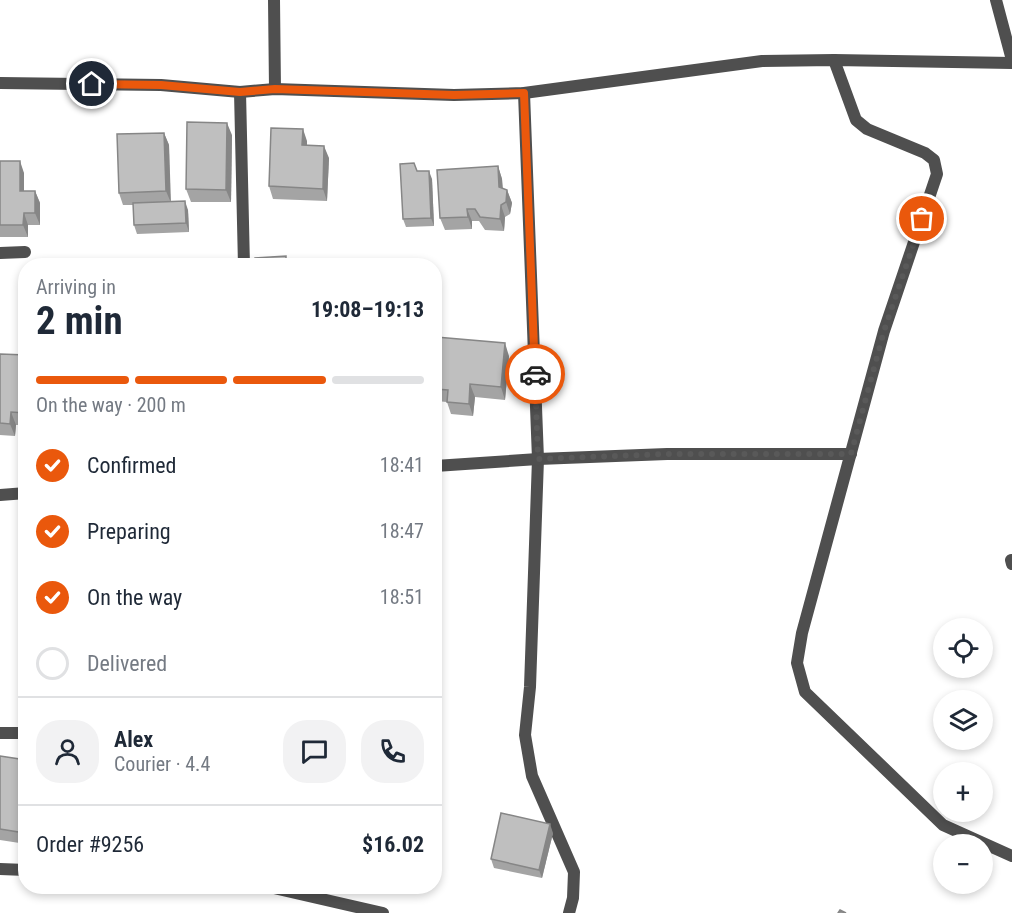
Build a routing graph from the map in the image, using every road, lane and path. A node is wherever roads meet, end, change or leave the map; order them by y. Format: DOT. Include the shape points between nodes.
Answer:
graph roads {
  1 [pos="274,0"];
  2 [pos="996,0"];
  3 [pos="834,60"];
  4 [pos="1012,61"];
  5 [pos="0,83"];
  6 [pos="275,89"];
  7 [pos="240,92"];
  8 [pos="524,93"];
  9 [pos="25,252"];
  10 [pos="0,253"];
  11 [pos="244,258"];
  12 [pos="851,454"];
  13 [pos="538,459"];
  14 [pos="442,466"];
  15 [pos="18,494"];
  16 [pos="0,495"];
  17 [pos="0,733"];
  18 [pos="18,733"];
  19 [pos="1012,856"];
  20 [pos="0,869"];
  21 [pos="18,870"];
  22 [pos="300,894"];
  23 [pos="383,913"];
  24 [pos="569,913"];
  1 -- 6 [label="street"];
  2 -- 4 [label="street"];
  3 -- 4 [label="street"];
  3 -- 8 [label="street" via="762,61"];
  3 -- 12 [label="street" via="856,120 867,129 925,153 934,160 937,174 884,331"];
  5 -- 7 [label="street" via="161,85"];
  6 -- 7 [label="street"];
  6 -- 8 [label="street" via="454,95"];
  7 -- 11 [label="street"];
  8 -- 13 [label="street"];
  9 -- 10 [label="street"];
  12 -- 13 [label="street"];
  12 -- 19 [label="street" via="796,663 805,692 943,825"];
  13 -- 14 [label="street"];
  13 -- 24 [label="street" via="525,735 532,776 574,872"];
  15 -- 16 [label="street"];
  17 -- 18 [label="street"];
  20 -- 21 [label="street"];
  22 -- 23 [label="street"];
}
